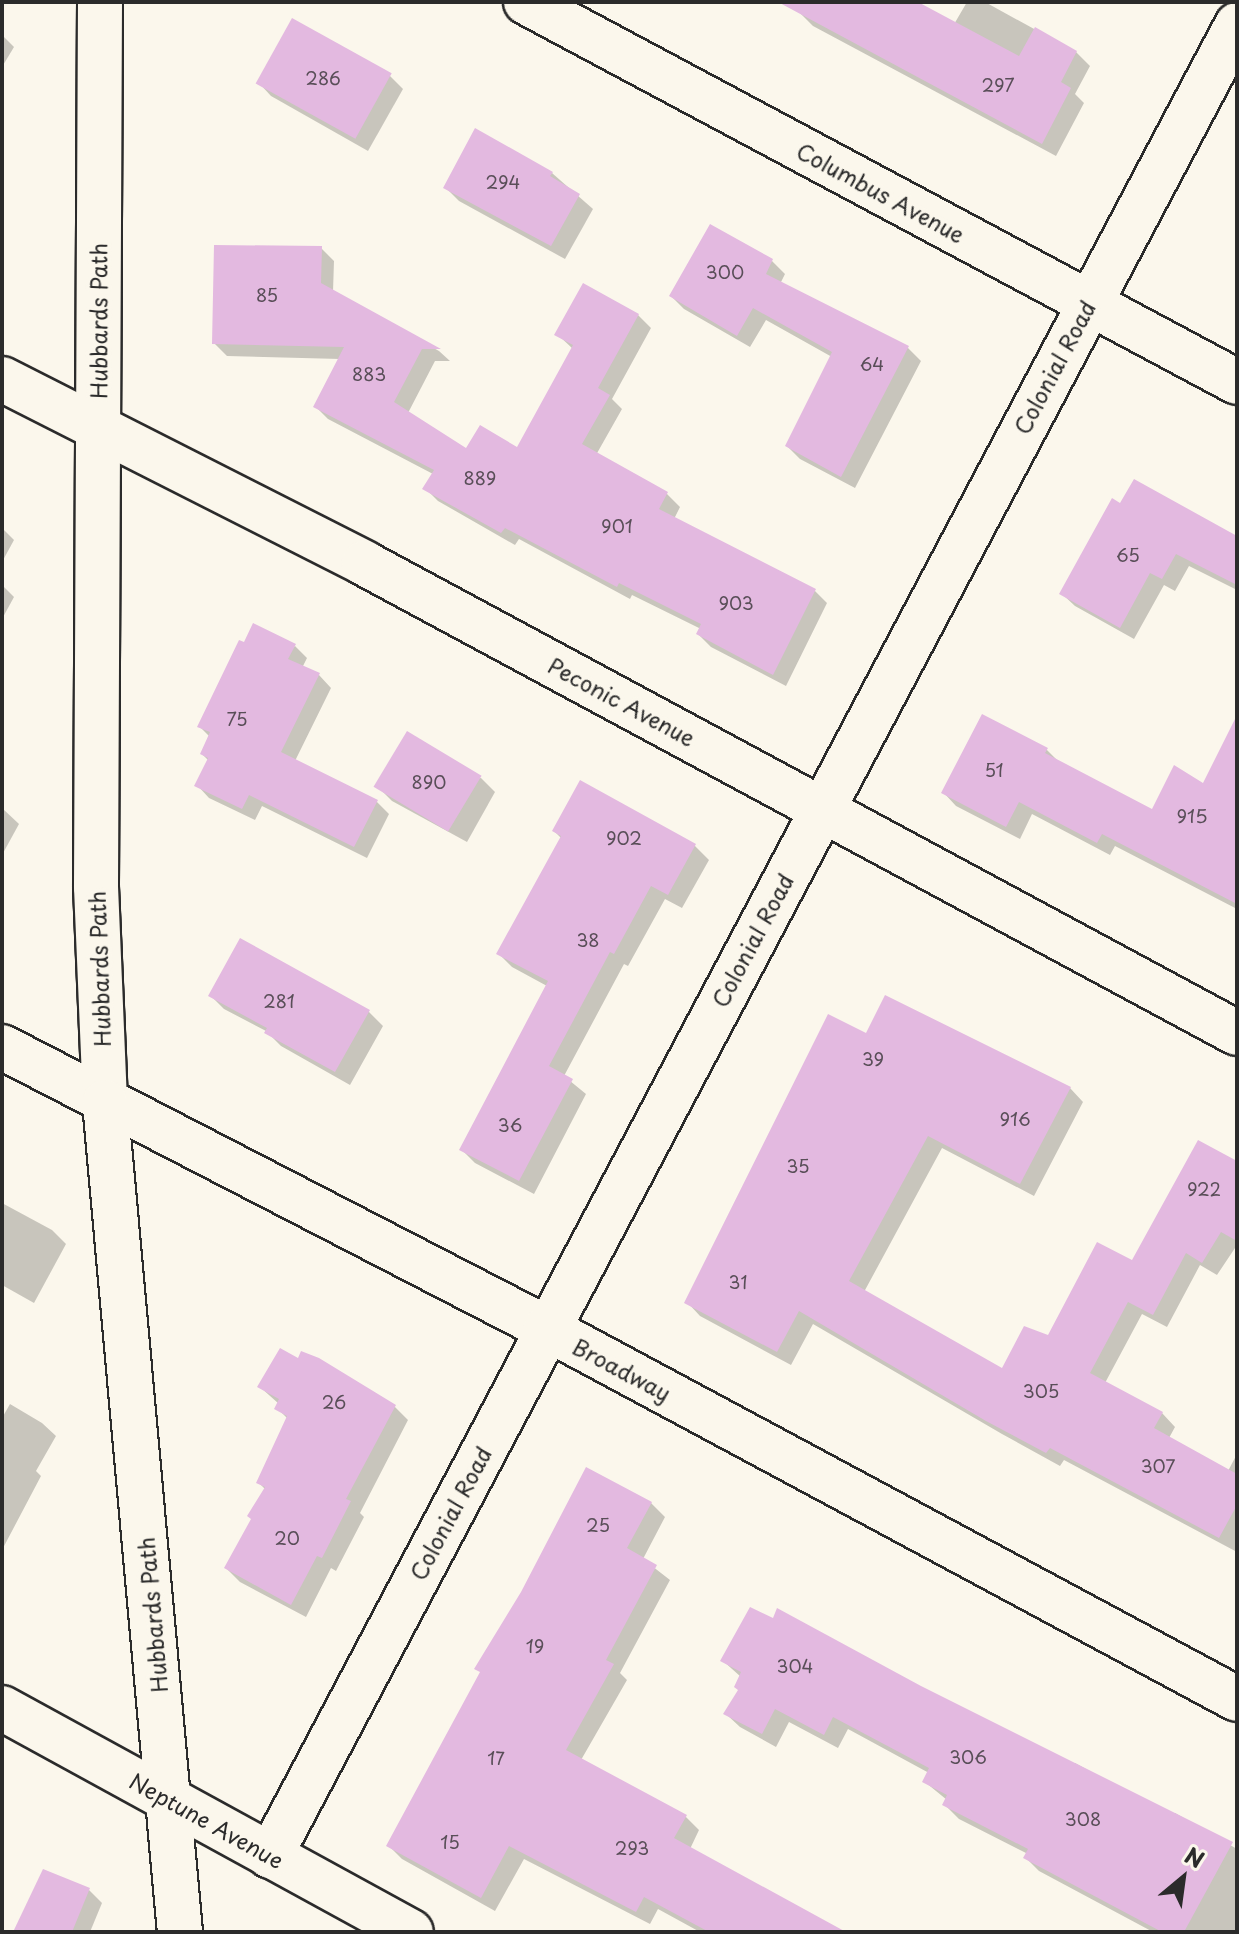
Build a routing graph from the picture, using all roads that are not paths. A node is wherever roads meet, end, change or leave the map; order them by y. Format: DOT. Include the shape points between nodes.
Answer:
graph roads {
  1 [pos="100,2"];
  2 [pos="526,2"];
  3 [pos="1237,25"];
  4 [pos="1088,303"];
  5 [pos="2,379"];
  6 [pos="1237,382"];
  7 [pos="97,430"];
  8 [pos="821,809"];
  9 [pos="1237,1033"];
  10 [pos="2,1047"];
  11 [pos="105,1102"];
  12 [pos="546,1328"];
  13 [pos="1237,1699"];
  14 [pos="2,1708"];
  15 [pos="166,1797"];
  16 [pos="270,1856"];
  17 [pos="180,1932"];
  18 [pos="411,1932"];
  1 -- 7 [label="street, Hubbards Path"];
  2 -- 4 [label="street, Columbus Avenue"];
  3 -- 4 [label="street, Colonial Road"];
  4 -- 6 [label="street, Columbus Avenue"];
  4 -- 8 [label="street, Colonial Road"];
  5 -- 7 [label="street, Peconic Avenue"];
  7 -- 8 [label="street, Peconic Avenue" via="364,563"];
  7 -- 11 [label="street, Hubbards Path" via="96,887"];
  8 -- 9 [label="street, Peconic Avenue"];
  8 -- 12 [label="street, Colonial Road"];
  10 -- 11 [label="street, Broadway"];
  11 -- 12 [label="street, Broadway"];
  11 -- 15 [label="street, Hubbards Path"];
  12 -- 13 [label="street, Broadway"];
  12 -- 16 [label="street, Colonial Road"];
  14 -- 15 [label="street, Neptune Avenue"];
  15 -- 16 [label="street, Neptune Avenue"];
  15 -- 17 [label="street, Hubbards Path"];
  16 -- 18 [label="street, Neptune Avenue"];
}
